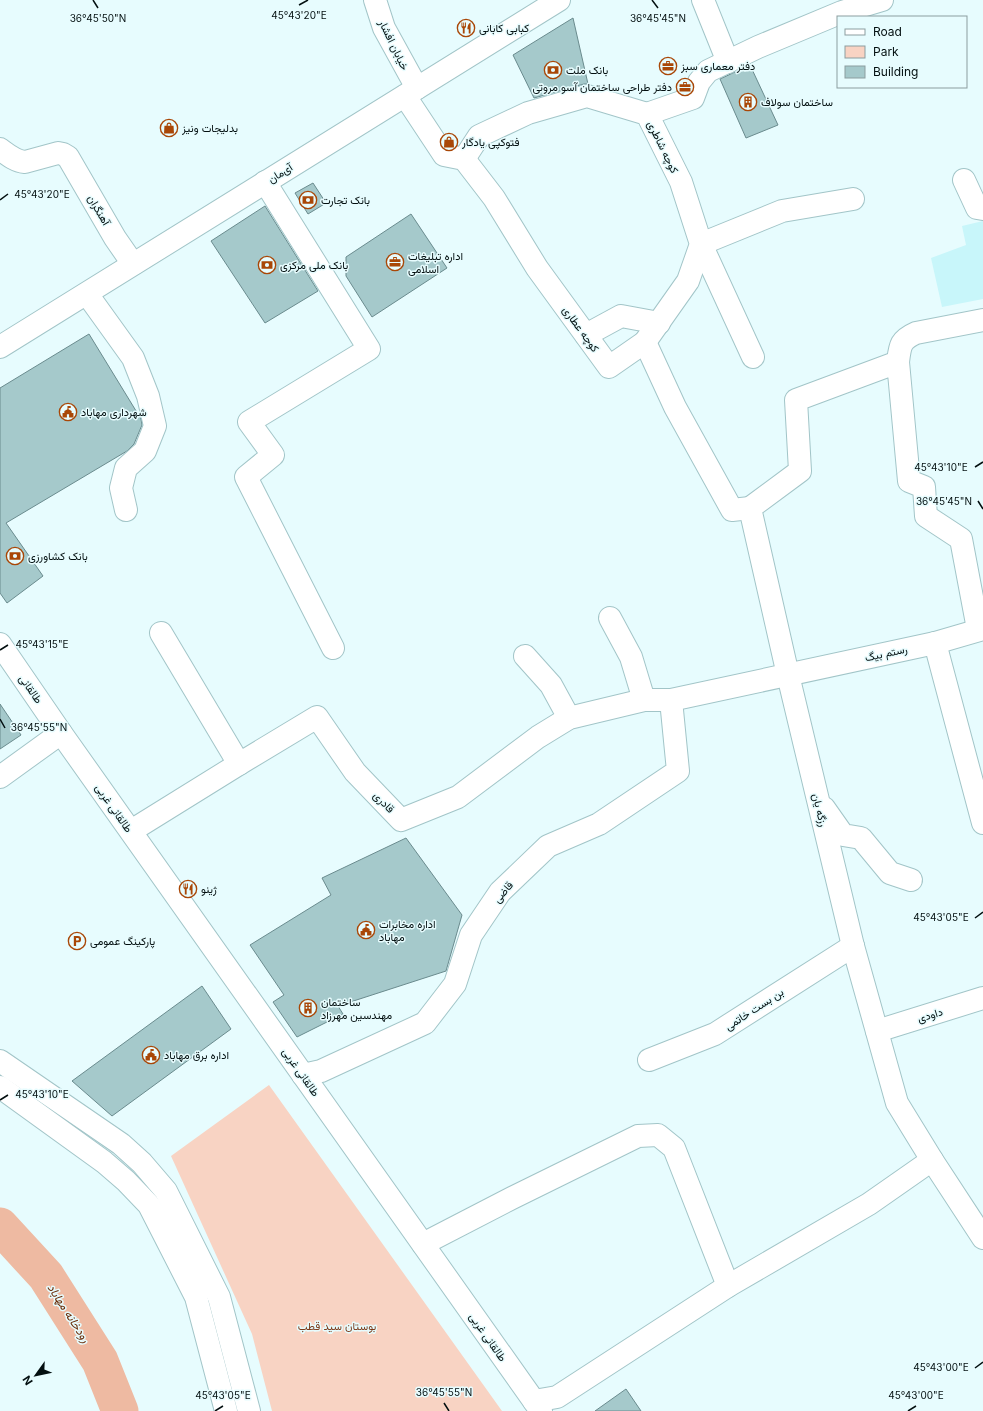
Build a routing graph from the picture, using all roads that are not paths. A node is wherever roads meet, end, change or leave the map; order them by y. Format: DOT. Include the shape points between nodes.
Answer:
graph roads {
  1 [pos="375,0"];
  2 [pos="559,0"];
  3 [pos="703,0"];
  4 [pos="882,0"];
  5 [pos="728,62"];
  6 [pos="411,92"];
  7 [pos="647,114"];
  8 [pos="0,149"];
  9 [pos="464,160"];
  10 [pos="964,180"];
  11 [pos="265,182"];
  12 [pos="853,199"];
  13 [pos="983,209"];
  14 [pos="701,244"];
  15 [pos="133,264"];
  16 [pos="87,294"];
  17 [pos="983,320"];
  18 [pos="659,323"];
  19 [pos="586,335"];
  20 [pos="645,342"];
  21 [pos="0,347"];
  22 [pos="752,357"];
  23 [pos="898,362"];
  24 [pos="750,508"];
  25 [pos="126,510"];
  26 [pos="610,618"];
  27 [pos="981,629"];
  28 [pos="161,633"];
  29 [pos="935,643"];
  30 [pos="0,644"];
  31 [pos="333,648"];
  32 [pos="525,656"];
  33 [pos="788,674"];
  34 [pos="644,700"];
  35 [pos="671,700"];
  36 [pos="569,718"];
  37 [pos="61,733"];
  38 [pos="239,764"];
  39 [pos="0,777"];
  40 [pos="817,798"];
  41 [pos="983,823"];
  42 [pos="131,831"];
  43 [pos="911,880"];
  44 [pos="853,946"];
  45 [pos="983,998"];
  46 [pos="877,1031"];
  47 [pos="649,1060"];
  48 [pos="0,1061"];
  49 [pos="303,1075"];
  50 [pos="0,1087"];
  51 [pos="932,1160"];
  52 [pos="983,1238"];
  53 [pos="423,1244"];
  54 [pos="728,1286"];
  55 [pos="538,1406"];
  56 [pos="226,1411"];
  57 [pos="249,1411"];
  1 -- 6 [label="street, خیابان افشار"];
  2 -- 6 [label="street, آی‌مان"];
  3 -- 5 [label="street"];
  4 -- 5 [label="street" via="842,12"];
  5 -- 7 [label="street" via="708,71 699,82 693,98"];
  6 -- 9 [label="street" via="444,155"];
  6 -- 11 [label="street, آی‌مان"];
  7 -- 9 [label="street, کوچه شاطری" via="587,96 528,113 479,136"];
  7 -- 14 [label="street, کوچه شاطری" via="681,182"];
  8 -- 15 [label="street, آهنگران" via="20,162 58,153 68,157"];
  9 -- 19 [label="street, کوچه عطاری" via="494,198 537,268"];
  10 -- 13 [label="street" via="977,208"];
  11 -- 15 [label="street, آی‌مان"];
  11 -- 31 [label="street" via="369,349 249,422 273,455 246,477"];
  12 -- 14 [label="street" via="782,211"];
  14 -- 18 [label="street" via="688,281"];
  14 -- 22 [label="street, کوچه شاطری"];
  15 -- 16 [label="street, آی‌مان"];
  16 -- 21 [label="street, آی‌مان"];
  16 -- 25 [label="street" via="133,358 148,396 155,426 145,451 126,468 121,488"];
  17 -- 23 [label="street" via="916,333 906,338 900,348"];
  18 -- 19 [label="street" via="621,316"];
  18 -- 20 [label="street"];
  19 -- 20 [label="street, کوچه عطاری" via="609,367"];
  20 -- 24 [label="street" via="675,407 732,510"];
  23 -- 24 [label="street" via="796,400 800,471"];
  23 -- 27 [label="street" via="909,481 924,487 926,516 961,540"];
  24 -- 33 [label="street, رزگه یان"];
  26 -- 34 [label="street" via="631,657"];
  27 -- 29 [label="street, رستم بیگ"];
  28 -- 38 [label="street"];
  29 -- 33 [label="street, رستم بیگ"];
  29 -- 41 [label="street"];
  30 -- 37 [label="street, طالقانی"];
  32 -- 36 [label="street" via="551,685"];
  33 -- 35 [label="street, رستم بیگ"];
  33 -- 40 [label="street, رزگه یان"];
  34 -- 35 [label="street, قادری"];
  34 -- 36 [label="street, قادری"];
  35 -- 49 [label="street, قاضی" via="678,771 599,824 548,846 500,892 471,935 455,984 425,1023 321,1071"];
  36 -- 38 [label="street, قادری" via="538,737 458,797 402,820 355,772 317,717"];
  37 -- 39 [label="street"];
  37 -- 42 [label="street, طالقانی غربی"];
  38 -- 42 [label="street, قادری"];
  40 -- 43 [label="street" via="843,835 861,838 890,873"];
  40 -- 44 [label="street, رزگه یان"];
  42 -- 49 [label="street, طالقانی غربی"];
  44 -- 46 [label="street, رزگه یان"];
  44 -- 47 [label="street, بن بست خاتمی" via="715,1034"];
  45 -- 46 [label="street, داودی"];
  46 -- 51 [label="street, رزگه یان" via="897,1103"];
  48 -- 57 [label="street" via="121,1144 142,1163 166,1191 219,1297"];
  49 -- 53 [label="street, طالقانی غربی"];
  50 -- 56 [label="street" via="104,1162 149,1205 196,1297"];
  51 -- 52 [label="street, رزگه یان"];
  51 -- 54 [label="street" via="869,1204"];
  53 -- 54 [label="street" via="638,1136 658,1135 674,1148"];
  53 -- 55 [label="street, طالقانی غربی"];
  54 -- 55 [label="street" via="557,1397"];
}
